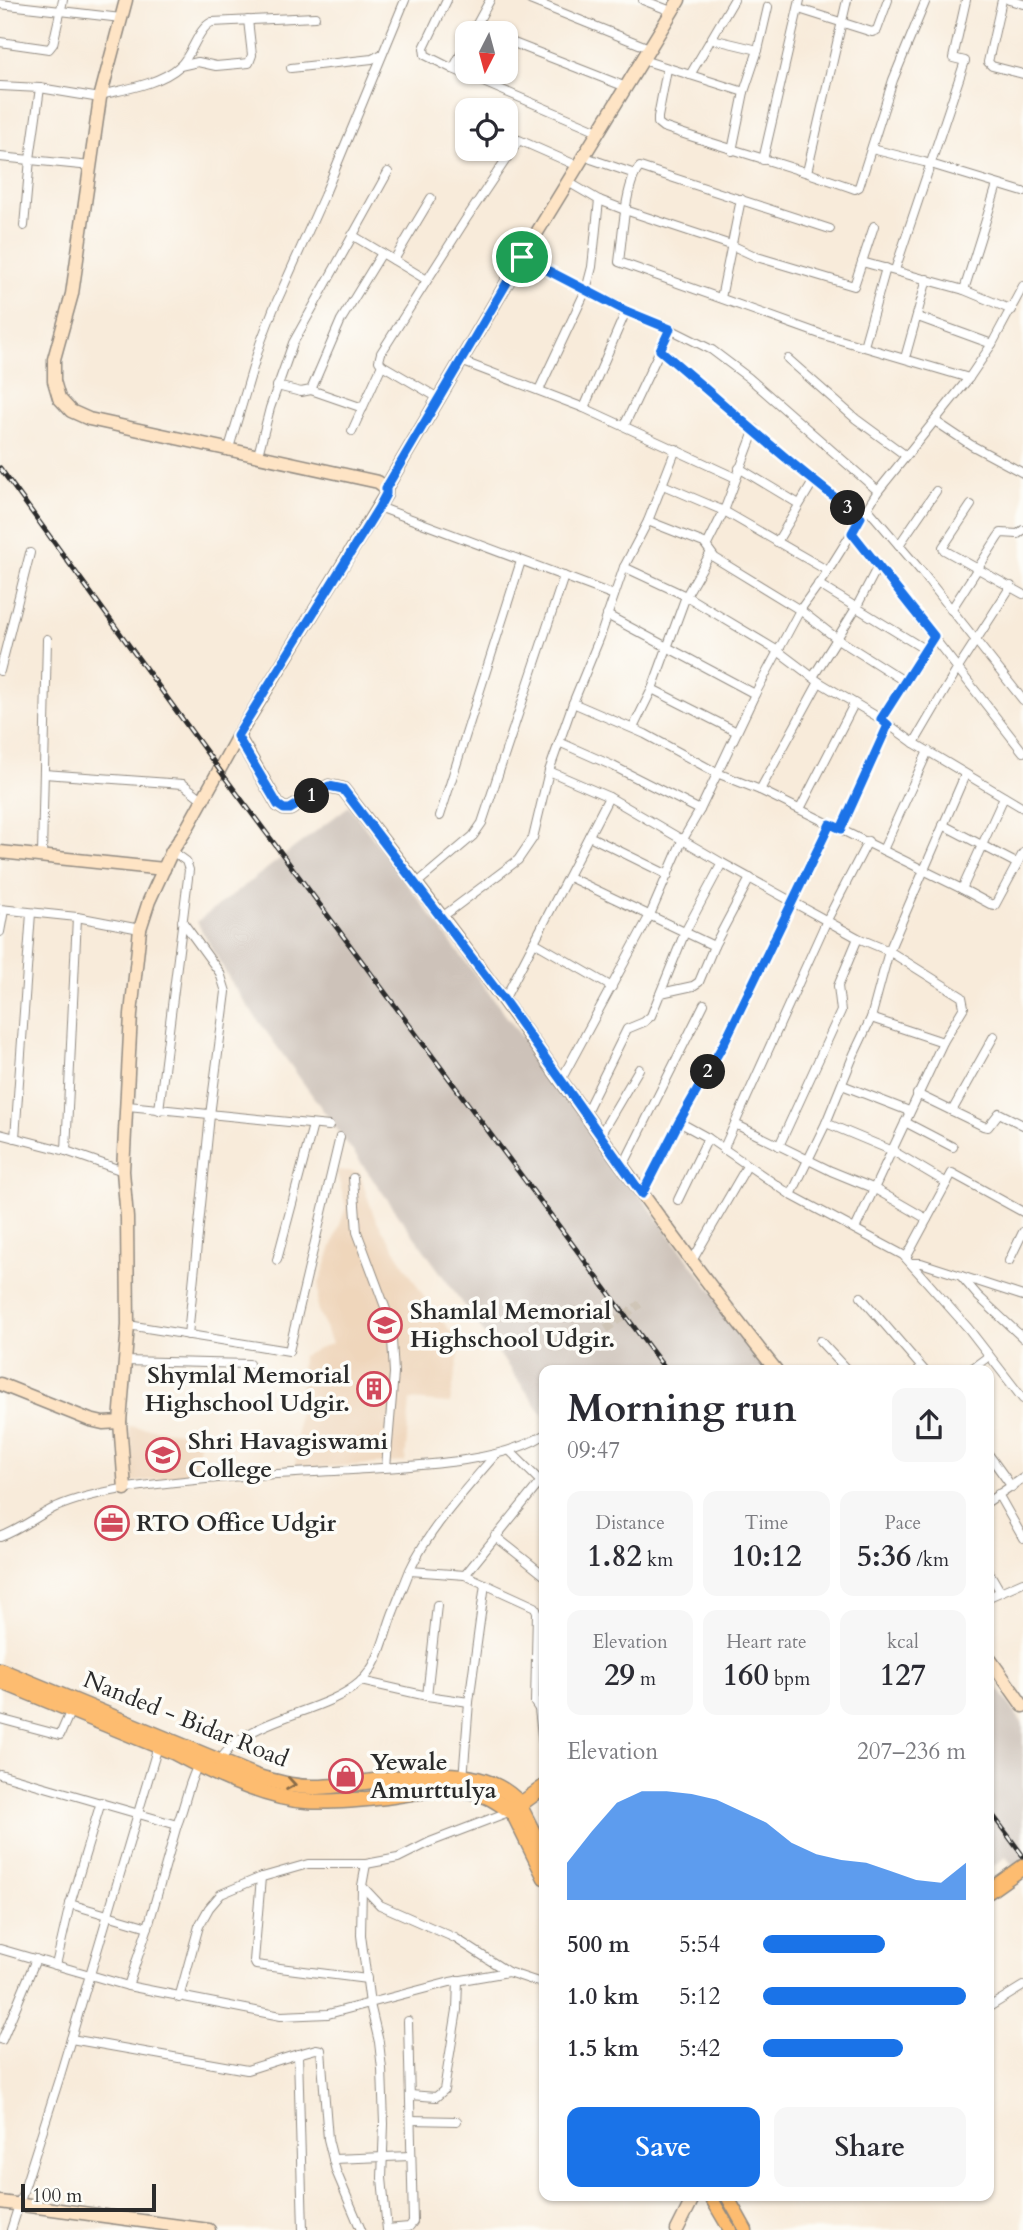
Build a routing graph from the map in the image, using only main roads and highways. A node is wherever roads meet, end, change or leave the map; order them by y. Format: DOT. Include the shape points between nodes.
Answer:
graph roads {
  1 [pos="126,0"];
  2 [pos="675,6"];
  3 [pos="386,488"];
  4 [pos="237,736"];
  5 [pos="0,852"];
  6 [pos="164,869"];
  7 [pos="772,1365"];
  8 [pos="0,1384"];
  9 [pos="120,1422"];
  10 [pos="125,1489"];
  11 [pos="994,1665"];
  12 [pos="0,1670"];
  13 [pos="0,1681"];
  14 [pos="1023,1706"];
  15 [pos="218,1766"];
  16 [pos="539,1791"];
  17 [pos="515,1808"];
  18 [pos="539,1844"];
  19 [pos="539,1866"];
  20 [pos="1023,1867"];
  21 [pos="994,1887"];
  22 [pos="692,2201"];
  23 [pos="713,2201"];
  24 [pos="730,2201"];
  25 [pos="0,2202"];
  26 [pos="209,2230"];
  27 [pos="677,2230"];
  28 [pos="730,2230"];
  29 [pos="746,2230"];
  1 -- 3 [label="main road" via="101,97 72,294 54,359 59,398 71,411 89,419 378,482"];
  2 -- 3 [label="main road"];
  3 -- 4 [label="main road" via="379,507"];
  4 -- 6 [label="main road"];
  4 -- 7 [label="main road" via="284,809 329,786 343,789"];
  5 -- 6 [label="main road"];
  6 -- 9 [label="main road" via="140,929 131,1014 123,1171 128,1325"];
  8 -- 9 [label="main road" via="90,1420"];
  9 -- 10 [label="main road"];
  11 -- 14 [label="main road"];
  12 -- 15 [label="highway, Nanded - Bidar Road"];
  13 -- 15 [label="highway, Nanded - Bidar Road" via="198,1765"];
  15 -- 17 [label="highway, Nanded - Bidar Road" via="270,1795 307,1801 340,1801 463,1784"];
  16 -- 17 [label="highway"];
  17 -- 18 [label="main road"];
  17 -- 19 [label="main road"];
  20 -- 21 [label="highway"];
  22 -- 27 [label="main road"];
  23 -- 28 [label="main road"];
  24 -- 29 [label="main road"];
  25 -- 26 [label="main road"];
}
